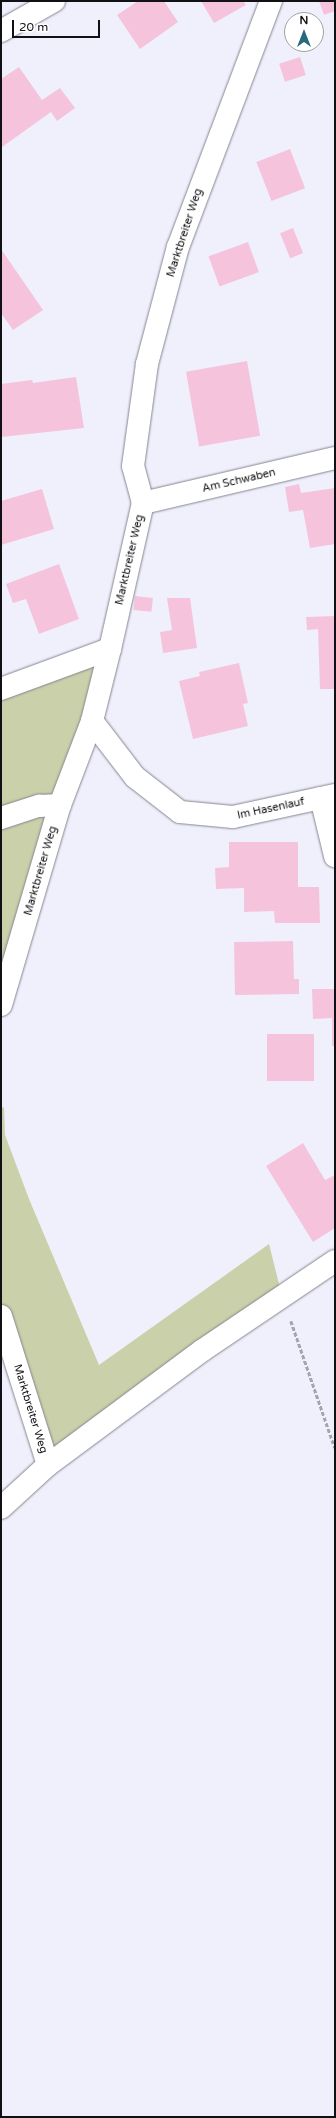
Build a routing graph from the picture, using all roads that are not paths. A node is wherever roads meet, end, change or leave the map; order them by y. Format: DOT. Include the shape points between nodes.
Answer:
graph roads {
  1 [pos="54,1"];
  2 [pos="270,1"];
  3 [pos="1,31"];
  4 [pos="335,458"];
  5 [pos="143,503"];
  6 [pos="110,649"];
  7 [pos="1,689"];
  8 [pos="92,721"];
  9 [pos="328,796"];
  10 [pos="60,806"];
  11 [pos="1,818"];
  12 [pos="335,856"];
  13 [pos="1,1005"];
  14 [pos="335,1261"];
  15 [pos="1,1316"];
  16 [pos="48,1465"];
  17 [pos="1,1508"];
  1 -- 3 [label="street"];
  2 -- 5 [label="street, Marktbreiter Weg" via="178,247 147,364 133,466"];
  4 -- 5 [label="street, Am Schwaben"];
  5 -- 6 [label="street, Marktbreiter Weg"];
  6 -- 7 [label="street"];
  6 -- 8 [label="street, Marktbreiter Weg"];
  8 -- 9 [label="street, Im Hasenlauf" via="135,777 180,812 233,817"];
  8 -- 10 [label="street, Marktbreiter Weg"];
  9 -- 12 [label="street, Im Hasenlauf"];
  10 -- 11 [label="street" via="39,806"];
  10 -- 13 [label="street, Marktbreiter Weg"];
  14 -- 16 [label="street" via="203,1350"];
  15 -- 16 [label="street, Marktbreiter Weg"];
  16 -- 17 [label="street, Marktbreiter Weg"];
}
